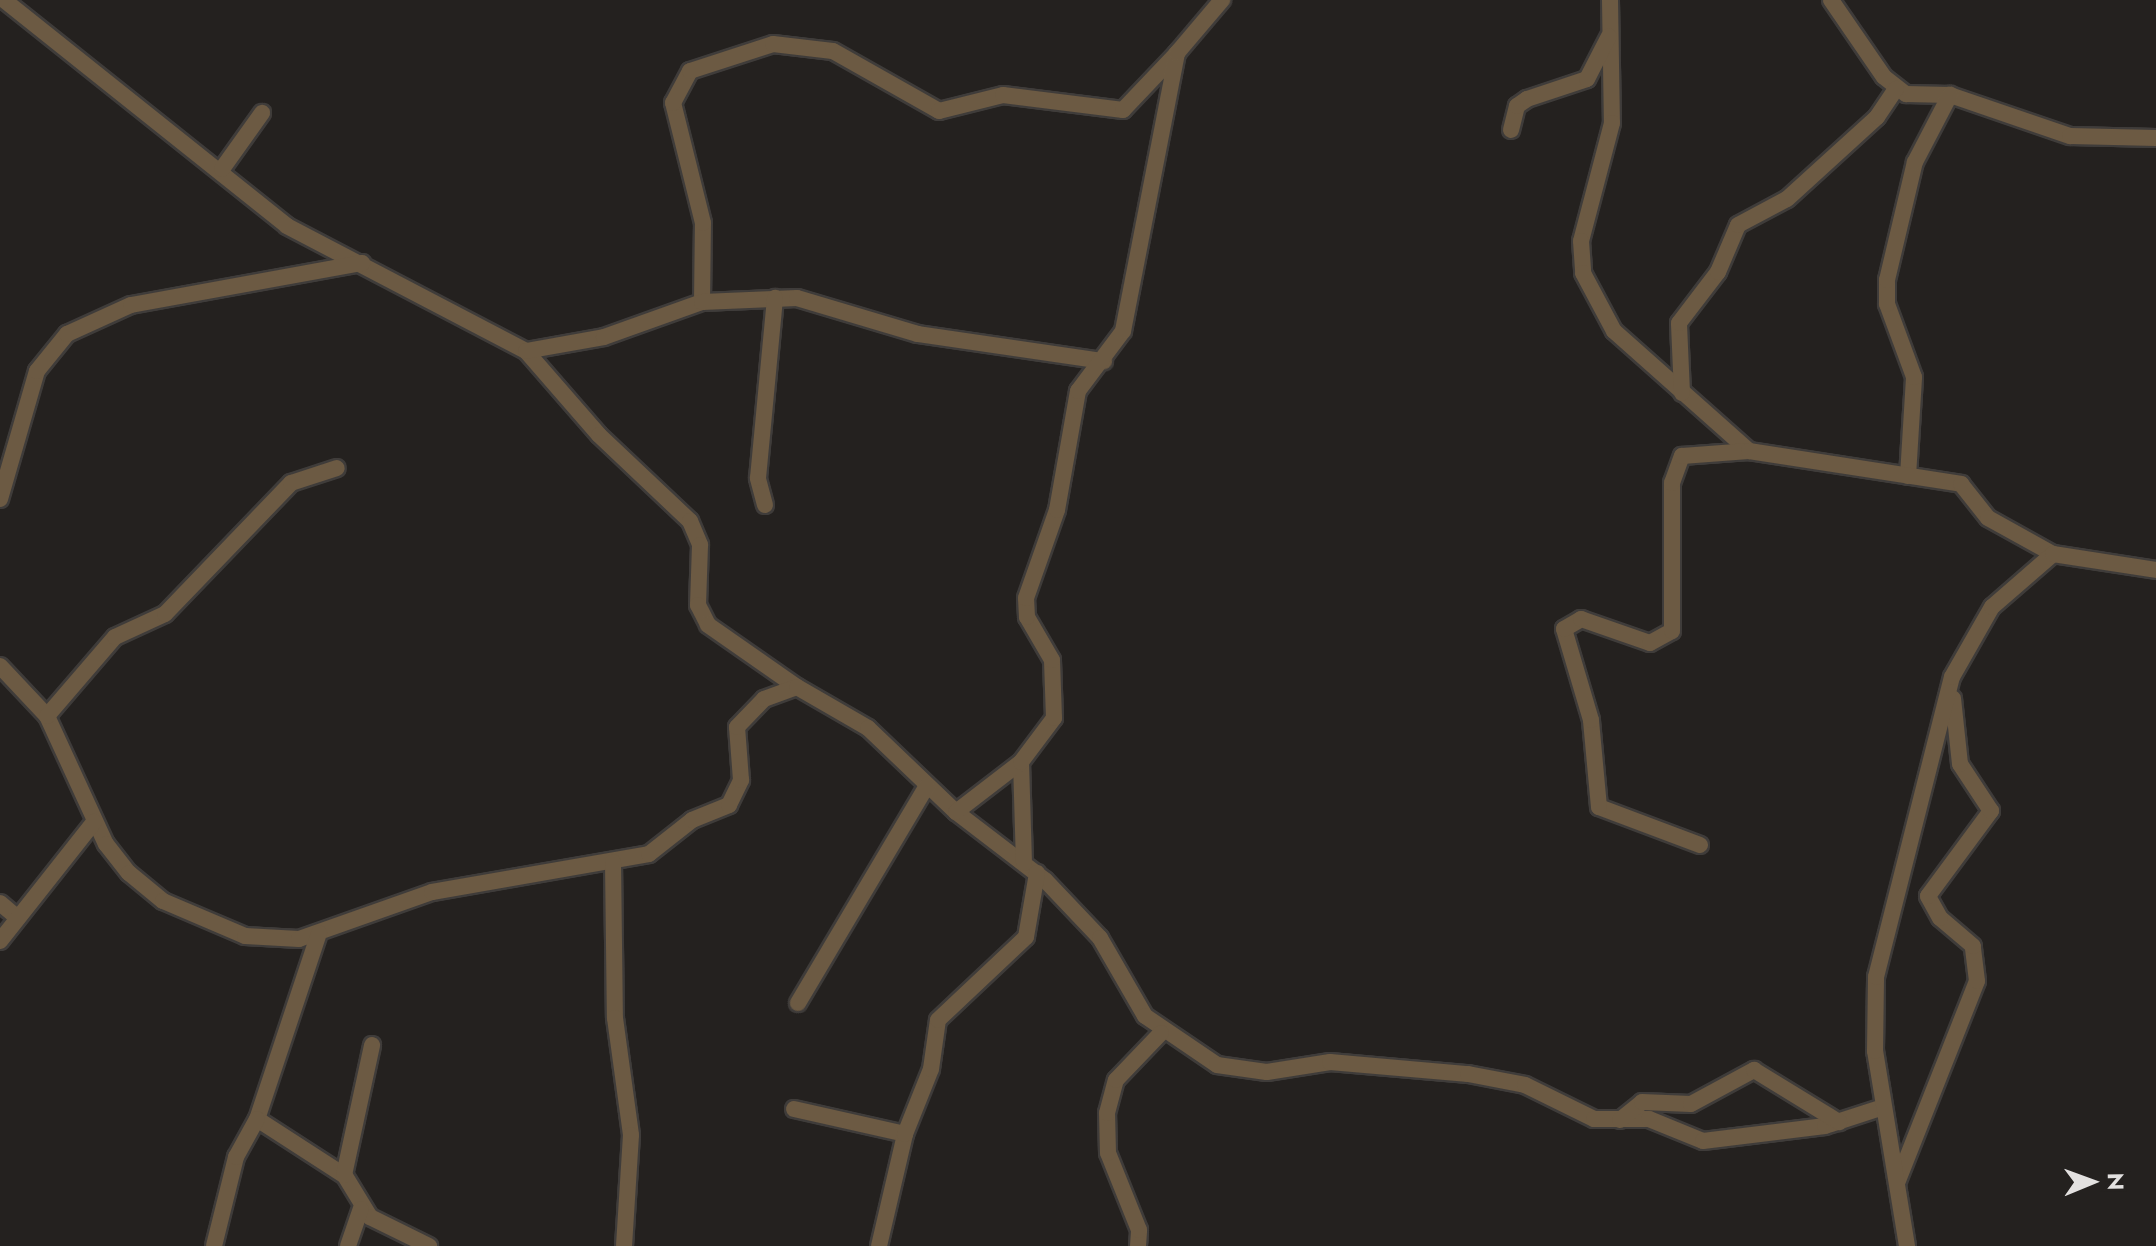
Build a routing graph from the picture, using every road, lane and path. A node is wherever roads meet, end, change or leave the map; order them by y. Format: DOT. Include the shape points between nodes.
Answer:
graph roads {
  1 [pos="4,0"];
  2 [pos="1222,0"];
  3 [pos="1610,0"];
  4 [pos="1831,0"];
  5 [pos="1609,36"];
  6 [pos="1177,53"];
  7 [pos="1896,89"];
  8 [pos="1950,95"];
  9 [pos="262,113"];
  10 [pos="1511,130"];
  11 [pos="2156,138"];
  12 [pos="222,169"];
  13 [pos="363,262"];
  14 [pos="775,298"];
  15 [pos="702,302"];
  16 [pos="526,351"];
  17 [pos="1104,361"];
  18 [pos="1682,393"];
  19 [pos="1749,451"];
  20 [pos="337,468"];
  21 [pos="1908,476"];
  22 [pos="0,499"];
  23 [pos="765,505"];
  24 [pos="2053,554"];
  25 [pos="2156,570"];
  26 [pos="0,666"];
  27 [pos="1952,677"];
  28 [pos="797,687"];
  29 [pos="47,716"];
  30 [pos="1021,762"];
  31 [pos="927,786"];
  32 [pos="956,812"];
  33 [pos="94,822"];
  34 [pos="1700,845"];
  35 [pos="613,862"];
  36 [pos="1030,868"];
  37 [pos="0,903"];
  38 [pos="18,918"];
  39 [pos="319,933"];
  40 [pos="0,941"];
  41 [pos="798,1003"];
  42 [pos="1161,1033"];
  43 [pos="372,1045"];
  44 [pos="1883,1107"];
  45 [pos="794,1109"];
  46 [pos="257,1119"];
  47 [pos="1620,1120"];
  48 [pos="1839,1122"];
  49 [pos="905,1134"];
  50 [pos="344,1175"];
  51 [pos="1897,1184"];
  52 [pos="361,1209"];
  53 [pos="1901,1227"];
  54 [pos="214,1246"];
  55 [pos="348,1246"];
  56 [pos="429,1246"];
  57 [pos="624,1246"];
  58 [pos="879,1246"];
  59 [pos="1138,1246"];
  60 [pos="1894,1246"];
  61 [pos="1907,1246"];
  1 -- 12 [label="street" via="62,52"];
  2 -- 6 [label="street"];
  3 -- 5 [label="street"];
  4 -- 7 [label="street"];
  5 -- 10 [label="street" via="1587,79 1527,99 1517,106"];
  5 -- 18 [label="street" via="1612,123 1581,241 1583,273 1614,331"];
  6 -- 15 [label="street" via="1123,110 1003,95 939,111 833,51 773,44 690,71 673,103 703,223"];
  6 -- 17 [label="street" via="1123,331"];
  7 -- 8 [label="street"];
  7 -- 18 [label="street" via="1866,128 1787,199 1738,225 1718,272 1679,323"];
  8 -- 11 [label="street" via="2070,136"];
  8 -- 21 [label="street" via="1915,162 1887,280 1887,304 1914,377"];
  9 -- 12 [label="street"];
  12 -- 13 [label="street" via="287,226"];
  13 -- 16 [label="street"];
  13 -- 22 [label="street" via="284,271 131,305 67,334 37,371"];
  14 -- 15 [label="street"];
  14 -- 17 [label="street" via="820,301 918,334"];
  14 -- 23 [label="street" via="758,478"];
  15 -- 16 [label="street" via="604,337"];
  16 -- 28 [label="street" via="599,435 690,521 700,545 698,605 708,625"];
  17 -- 30 [label="street" via="1078,391 1057,510 1026,598 1027,617 1052,660 1056,701 1048,729"];
  18 -- 19 [label="street"];
  19 -- 21 [label="street"];
  19 -- 34 [label="street" via="1682,456 1676,468 1674,610 1667,638 1622,638 1572,618 1564,629 1595,736 1599,807"];
  20 -- 29 [label="street" via="291,483 165,614 115,637"];
  21 -- 24 [label="street" via="1961,484 1988,518"];
  24 -- 25 [label="street"];
  24 -- 27 [label="street" via="1992,607"];
  26 -- 29 [label="street"];
  27 -- 44 [label="street" via="1877,965 1875,1051"];
  27 -- 51 [label="street" via="1960,764 1991,811 1928,896 1940,918 1973,946 1978,972"];
  28 -- 31 [label="street" via="868,728"];
  28 -- 35 [label="street" via="764,699 737,727 741,780 729,805 692,820 649,854"];
  29 -- 33 [label="street"];
  30 -- 32 [label="street"];
  30 -- 36 [label="street"];
  31 -- 32 [label="street"];
  31 -- 41 [label="street"];
  32 -- 36 [label="street"];
  33 -- 38 [label="street"];
  33 -- 39 [label="street" via="129,873 163,901 245,936"];
  35 -- 39 [label="street" via="541,868 432,892"];
  35 -- 57 [label="street" via="615,1018 631,1135"];
  36 -- 42 [label="street" via="1090,923"];
  36 -- 49 [label="street" via="1026,937 938,1020 931,1069"];
  37 -- 38 [label="street"];
  38 -- 40 [label="street"];
  39 -- 46 [label="street"];
  42 -- 47 [label="street" via="1217,1065 1244,1070 1330,1062 1468,1074 1525,1085 1594,1119"];
  42 -- 59 [label="street" via="1116,1080 1107,1113 1110,1161 1139,1230"];
  43 -- 50 [label="street"];
  44 -- 48 [label="street"];
  44 -- 51 [label="street"];
  45 -- 49 [label="street"];
  46 -- 50 [label="street"];
  46 -- 54 [label="street" via="236,1157"];
  47 -- 48 [label="street" via="1649,1119 1717,1141"];
  47 -- 48 [label="street" via="1642,1102 1691,1104 1754,1070"];
  49 -- 58 [label="street"];
  50 -- 52 [label="street"];
  51 -- 53 [label="street"];
  52 -- 55 [label="street"];
  52 -- 56 [label="street"];
  53 -- 60 [label="street"];
  53 -- 61 [label="street"];
}
